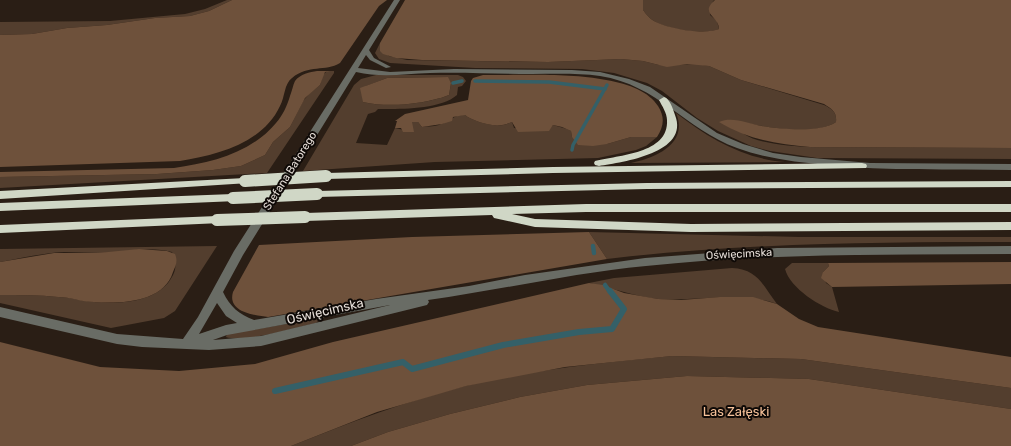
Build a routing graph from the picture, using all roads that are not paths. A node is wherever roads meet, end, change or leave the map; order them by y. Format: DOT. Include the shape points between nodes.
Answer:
graph roads {
  1 [pos="397,0"];
  2 [pos="365,50"];
  3 [pos="388,67"];
  4 [pos="353,69"];
  5 [pos="428,71"];
  6 [pos="664,100"];
  7 [pos="862,166"];
  8 [pos="1011,167"];
  9 [pos="553,170"];
  10 [pos="1011,184"];
  11 [pos="0,195"];
  12 [pos="0,206"];
  13 [pos="1011,208"];
  14 [pos="477,211"];
  15 [pos="1011,226"];
  16 [pos="0,229"];
  17 [pos="1011,250"];
  18 [pos="469,290"];
  19 [pos="217,292"];
  20 [pos="0,312"];
  21 [pos="253,325"];
  22 [pos="186,344"];
  1 -- 2 [label="street, Stefana Batorego"];
  2 -- 3 [label="street" via="372,59"];
  2 -- 4 [label="street, Stefana Batorego"];
  3 -- 4 [label="street"];
  3 -- 5 [label="street" via="413,67"];
  4 -- 5 [label="street" via="379,73"];
  4 -- 19 [label="street, Stefana Batorego"];
  5 -- 6 [label="street" via="603,74 640,85"];
  6 -- 7 [label="street" via="713,133 750,150 784,158"];
  6 -- 9 [label="highway" via="672,120 671,131 665,141 657,147 645,153 620,159"];
  7 -- 8 [label="street"];
  7 -- 9 [label="highway"];
  9 -- 11 [label="highway, bridge" via="326,176"];
  10 -- 12 [label="highway, bridge" via="647,186 317,194"];
  13 -- 14 [label="highway" via="586,208"];
  14 -- 15 [label="highway" via="535,223 691,228"];
  14 -- 16 [label="highway, bridge"];
  17 -- 18 [label="street, Oświęcimska" via="815,251 701,256 603,267"];
  18 -- 21 [label="street, Oświęcimska" via="376,303"];
  18 -- 22 [label="street, Oświęcimska" via="261,341"];
  19 -- 21 [label="street" via="230,314"];
  19 -- 22 [label="street, Stefana Batorego"];
  20 -- 22 [label="street, Oświęcimska" via="117,339"];
  21 -- 22 [label="street, Oświęcimska" via="226,330"];
}
